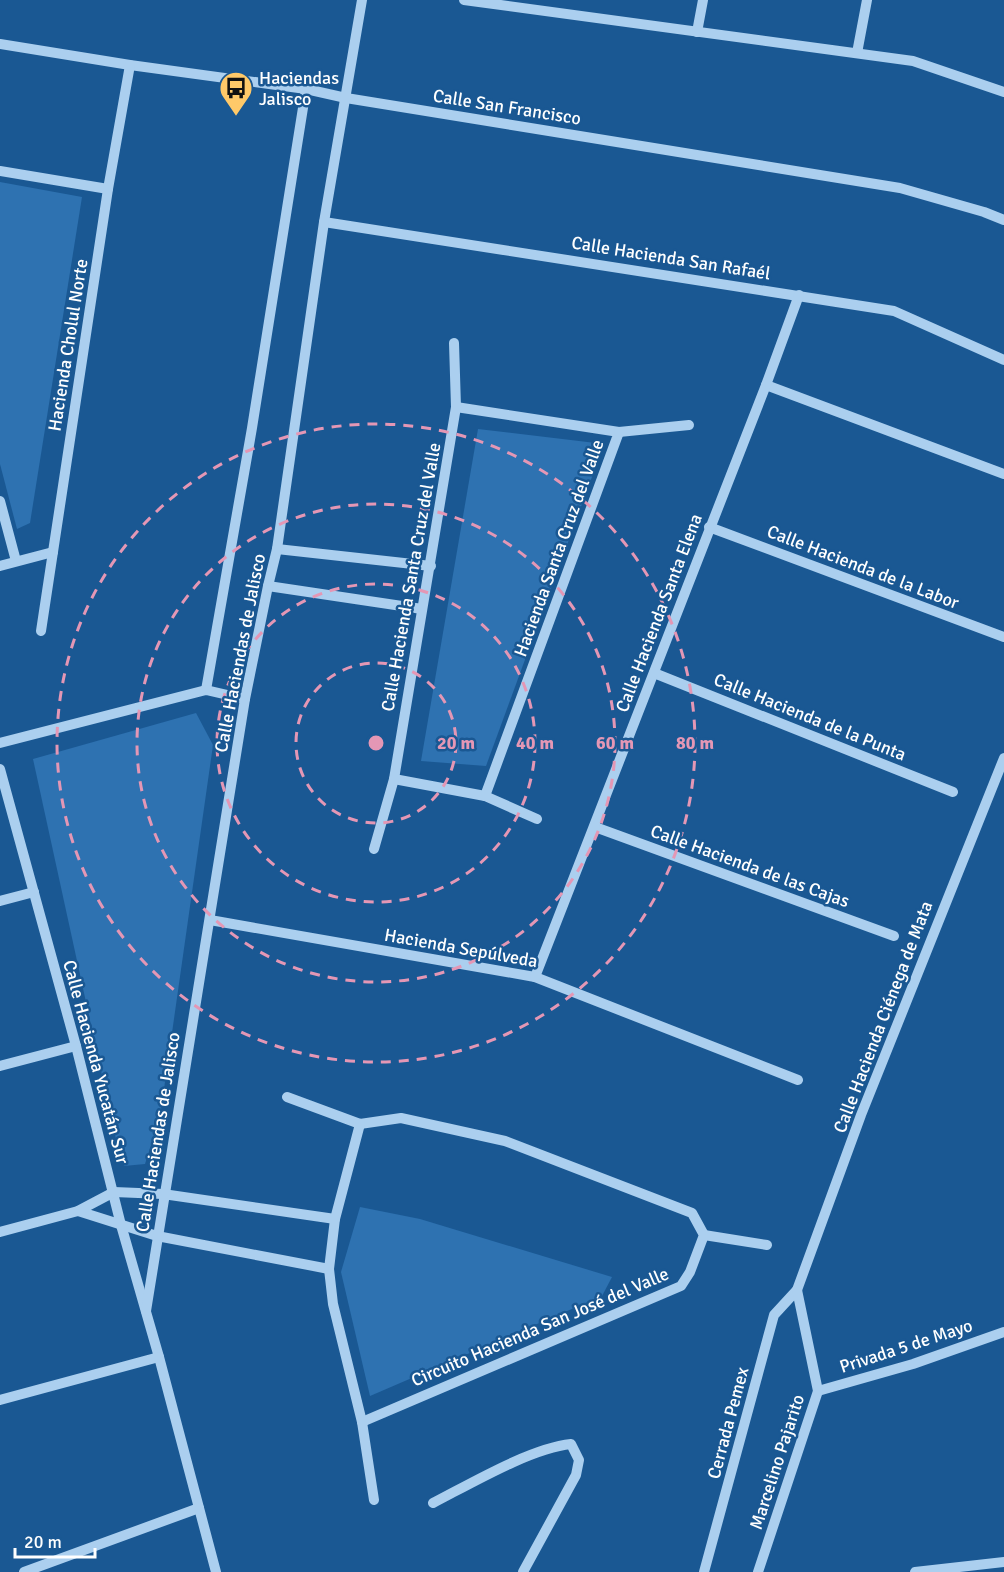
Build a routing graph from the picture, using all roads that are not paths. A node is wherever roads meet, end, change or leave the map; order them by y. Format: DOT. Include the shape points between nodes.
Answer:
graph roads {
  1 [pos="362,0"];
  2 [pos="464,0"];
  3 [pos="703,0"];
  4 [pos="867,0"];
  5 [pos="540,5"];
  6 [pos="697,32"];
  7 [pos="0,44"];
  8 [pos="857,53"];
  9 [pos="130,65"];
  10 [pos="306,89"];
  11 [pos="1004,92"];
  12 [pos="346,98"];
  13 [pos="0,171"];
  14 [pos="108,189"];
  15 [pos="1004,220"];
  16 [pos="324,222"];
  17 [pos="799,295"];
  18 [pos="454,343"];
  19 [pos="1004,360"];
  20 [pos="766,385"];
  21 [pos="456,407"];
  22 [pos="689,425"];
  23 [pos="619,432"];
  24 [pos="1004,474"];
  25 [pos="0,501"];
  26 [pos="710,527"];
  27 [pos="277,549"];
  28 [pos="53,552"];
  29 [pos="16,561"];
  30 [pos="0,566"];
  31 [pos="431,566"];
  32 [pos="268,586"];
  33 [pos="423,609"];
  34 [pos="41,631"];
  35 [pos="1004,638"];
  36 [pos="654,673"];
  37 [pos="206,690"];
  38 [pos="245,699"];
  39 [pos="0,743"];
  40 [pos="1004,758"];
  41 [pos="0,769"];
  42 [pos="394,779"];
  43 [pos="953,792"];
  44 [pos="485,796"];
  45 [pos="537,819"];
  46 [pos="595,827"];
  47 [pos="374,849"];
  48 [pos="34,892"];
  49 [pos="0,901"];
  50 [pos="210,920"];
  51 [pos="894,936"];
  52 [pos="536,977"];
  53 [pos="76,1046"];
  54 [pos="0,1066"];
  55 [pos="798,1080"];
  56 [pos="287,1097"];
  57 [pos="360,1124"];
  58 [pos="114,1192"];
  59 [pos="164,1194"];
  60 [pos="78,1211"];
  61 [pos="335,1219"];
  62 [pos="121,1225"];
  63 [pos="0,1232"];
  64 [pos="704,1235"];
  65 [pos="157,1236"];
  66 [pos="767,1245"];
  67 [pos="329,1269"];
  68 [pos="797,1290"];
  69 [pos="146,1311"];
  70 [pos="1004,1332"];
  71 [pos="159,1357"];
  72 [pos="818,1391"];
  73 [pos="0,1400"];
  74 [pos="362,1422"];
  75 [pos="374,1500"];
  76 [pos="433,1503"];
  77 [pos="199,1508"];
  78 [pos="1004,1562"];
  79 [pos="24,1572"];
  80 [pos="216,1572"];
  81 [pos="523,1572"];
  82 [pos="704,1572"];
  83 [pos="758,1572"];
  84 [pos="915,1572"];
  1 -- 12 [label="street, Calle Haciendas de Jalisco"];
  2 -- 5 [label="street"];
  3 -- 6 [label="street"];
  4 -- 8 [label="street"];
  5 -- 6 [label="street"];
  6 -- 8 [label="street"];
  7 -- 9 [label="street, Calle San Francisco"];
  8 -- 11 [label="street" via="913,61"];
  9 -- 10 [label="street, Calle San Francisco"];
  9 -- 14 [label="street, Hacienda Cholul Norte"];
  10 -- 12 [label="street, Calle San Francisco"];
  10 -- 37 [label="street, Calle Haciendas de Jalisco"];
  12 -- 15 [label="street, Calle San Francisco" via="900,188"];
  12 -- 16 [label="street, Calle Haciendas de Jalisco"];
  13 -- 14 [label="street"];
  14 -- 28 [label="street, Hacienda Cholul Norte"];
  16 -- 17 [label="street, Calle Hacienda San Rafaél"];
  16 -- 27 [label="street, Calle Haciendas de Jalisco"];
  17 -- 19 [label="street, Calle Hacienda San Rafaél" via="894,311"];
  17 -- 20 [label="street, Calle Hacienda Santa Elena"];
  18 -- 21 [label="street, Calle Hacienda Santa Cruz del Valle"];
  20 -- 24 [label="street"];
  20 -- 26 [label="street, Calle Hacienda Santa Elena"];
  21 -- 23 [label="street, Hacienda Santa Cruz del Valle"];
  21 -- 31 [label="street, Calle Hacienda Santa Cruz del Valle"];
  22 -- 23 [label="street"];
  23 -- 44 [label="street, Hacienda Santa Cruz del Valle"];
  25 -- 29 [label="street"];
  26 -- 35 [label="street, Calle Hacienda de la Labor"];
  26 -- 36 [label="street, Calle Hacienda Santa Elena"];
  27 -- 31 [label="street"];
  27 -- 32 [label="street, Calle Haciendas de Jalisco"];
  28 -- 29 [label="street"];
  28 -- 34 [label="street, Hacienda Cholul Norte"];
  29 -- 30 [label="street"];
  31 -- 33 [label="street, Calle Hacienda Santa Cruz del Valle"];
  32 -- 33 [label="street"];
  32 -- 38 [label="street, Calle Haciendas de Jalisco"];
  33 -- 42 [label="street, Calle Hacienda Santa Cruz del Valle"];
  36 -- 43 [label="street, Calle Hacienda de la Punta"];
  36 -- 46 [label="street, Calle Hacienda Santa Elena"];
  37 -- 38 [label="street"];
  37 -- 39 [label="street"];
  38 -- 50 [label="street, Calle Haciendas de Jalisco"];
  40 -- 68 [label="street, Calle Hacienda Ciénega de Mata" via="861,1115"];
  41 -- 48 [label="street, Calle Hacienda Yucatán Sur"];
  42 -- 44 [label="street"];
  42 -- 47 [label="street, Calle Hacienda Santa Cruz del Valle"];
  44 -- 45 [label="street"];
  46 -- 51 [label="street, Calle Hacienda de las Cajas"];
  46 -- 52 [label="street, Calle Hacienda Santa Elena"];
  48 -- 49 [label="street"];
  48 -- 53 [label="street, Calle Hacienda Yucatán Sur"];
  50 -- 52 [label="street, Hacienda Sepúlveda"];
  50 -- 59 [label="street, Calle Haciendas de Jalisco"];
  52 -- 55 [label="street, Hacienda Sepúlveda"];
  53 -- 54 [label="street"];
  53 -- 58 [label="street, Calle Hacienda Yucatán Sur"];
  56 -- 57 [label="street"];
  57 -- 61 [label="street"];
  57 -- 64 [label="street" via="401,1118 505,1141 692,1213"];
  58 -- 59 [label="street"];
  58 -- 60 [label="street"];
  58 -- 62 [label="street, Calle Hacienda Yucatán Sur"];
  59 -- 61 [label="street"];
  59 -- 65 [label="street, Calle Haciendas de Jalisco"];
  60 -- 62 [label="street"];
  60 -- 63 [label="street"];
  61 -- 67 [label="street"];
  62 -- 65 [label="street"];
  62 -- 69 [label="street, Calle Hacienda Yucatán Sur"];
  64 -- 66 [label="street"];
  64 -- 74 [label="street, Circuito Hacienda San José del Valle" via="681,1286"];
  65 -- 67 [label="street"];
  65 -- 69 [label="street, Calle Haciendas de Jalisco"];
  67 -- 74 [label="street" via="333,1304"];
  68 -- 72 [label="street, Marcelino Pajarito"];
  68 -- 82 [label="street, Cerrada Pemex" via="774,1315"];
  69 -- 71 [label="street, Calle Hacienda Yucatán Sur"];
  70 -- 72 [label="street, Privada 5 de Mayo"];
  71 -- 73 [label="street"];
  71 -- 77 [label="street, Calle Hacienda Yucatán Sur"];
  72 -- 83 [label="street, Marcelino Pajarito"];
  74 -- 75 [label="street"];
  76 -- 81 [label="street" via="554,1446 571,1444 579,1460 576,1475"];
  77 -- 79 [label="street"];
  77 -- 80 [label="street, Calle Hacienda Yucatán Sur"];
  78 -- 84 [label="street"];
}
